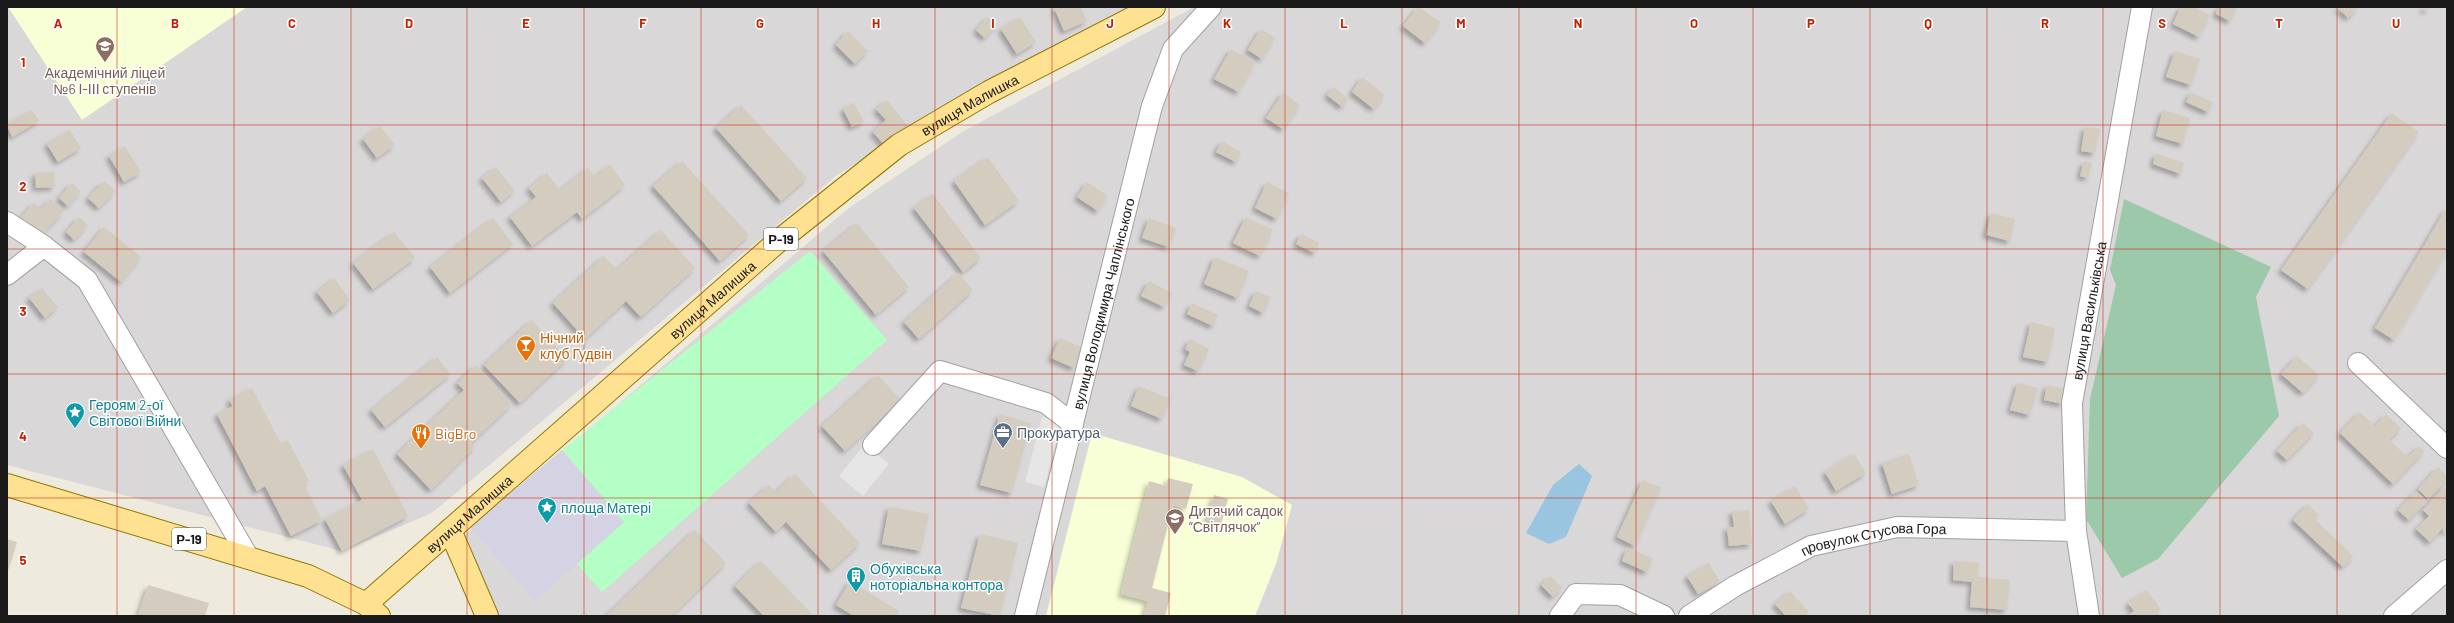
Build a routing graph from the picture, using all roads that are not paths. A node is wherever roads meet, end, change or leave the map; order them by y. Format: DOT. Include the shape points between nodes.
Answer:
graph roads {
  1 [pos="1154,7"];
  2 [pos="1211,7"];
  3 [pos="2142,7"];
  4 [pos="7,222"];
  5 [pos="44,246"];
  6 [pos="7,275"];
  7 [pos="2358,363"];
  8 [pos="1073,424"];
  9 [pos="872,445"];
  10 [pos="2447,448"];
  11 [pos="7,485"];
  12 [pos="450,530"];
  13 [pos="2076,531"];
  14 [pos="249,558"];
  15 [pos="2447,570"];
  16 [pos="373,610"];
  17 [pos="487,616"];
  18 [pos="1025,616"];
  19 [pos="1560,616"];
  20 [pos="1664,616"];
  21 [pos="1689,616"];
  22 [pos="2089,616"];
  23 [pos="2394,616"];
  1 -- 12 [label="main road, вулиця Малишка / Р-19" via="989,92 899,145 776,243"];
  2 -- 8 [label="street, вулиця Володимира Чаплінського" via="1173,49 1152,106"];
  3 -- 13 [label="street, вулиця Васильківська" via="2072,403"];
  4 -- 5 [label="street"];
  5 -- 6 [label="street"];
  5 -- 14 [label="street" via="86,280"];
  7 -- 10 [label="street"];
  8 -- 9 [label="street" via="1046,403 940,371"];
  8 -- 18 [label="street, вулиця Володимира Чаплінського"];
  11 -- 14 [label="main road, Р-19"];
  12 -- 16 [label="main road, вулиця Малишка / Р-19"];
  12 -- 17 [label="main road"];
  13 -- 21 [label="street, провулок Стусова Гора" via="1897,527 1811,546 1736,586"];
  13 -- 22 [label="street, вулиця Васильківська"];
  14 -- 16 [label="main road, Р-19" via="308,576"];
  15 -- 23 [label="street"];
  19 -- 20 [label="street" via="1576,594 1620,595"];
}
